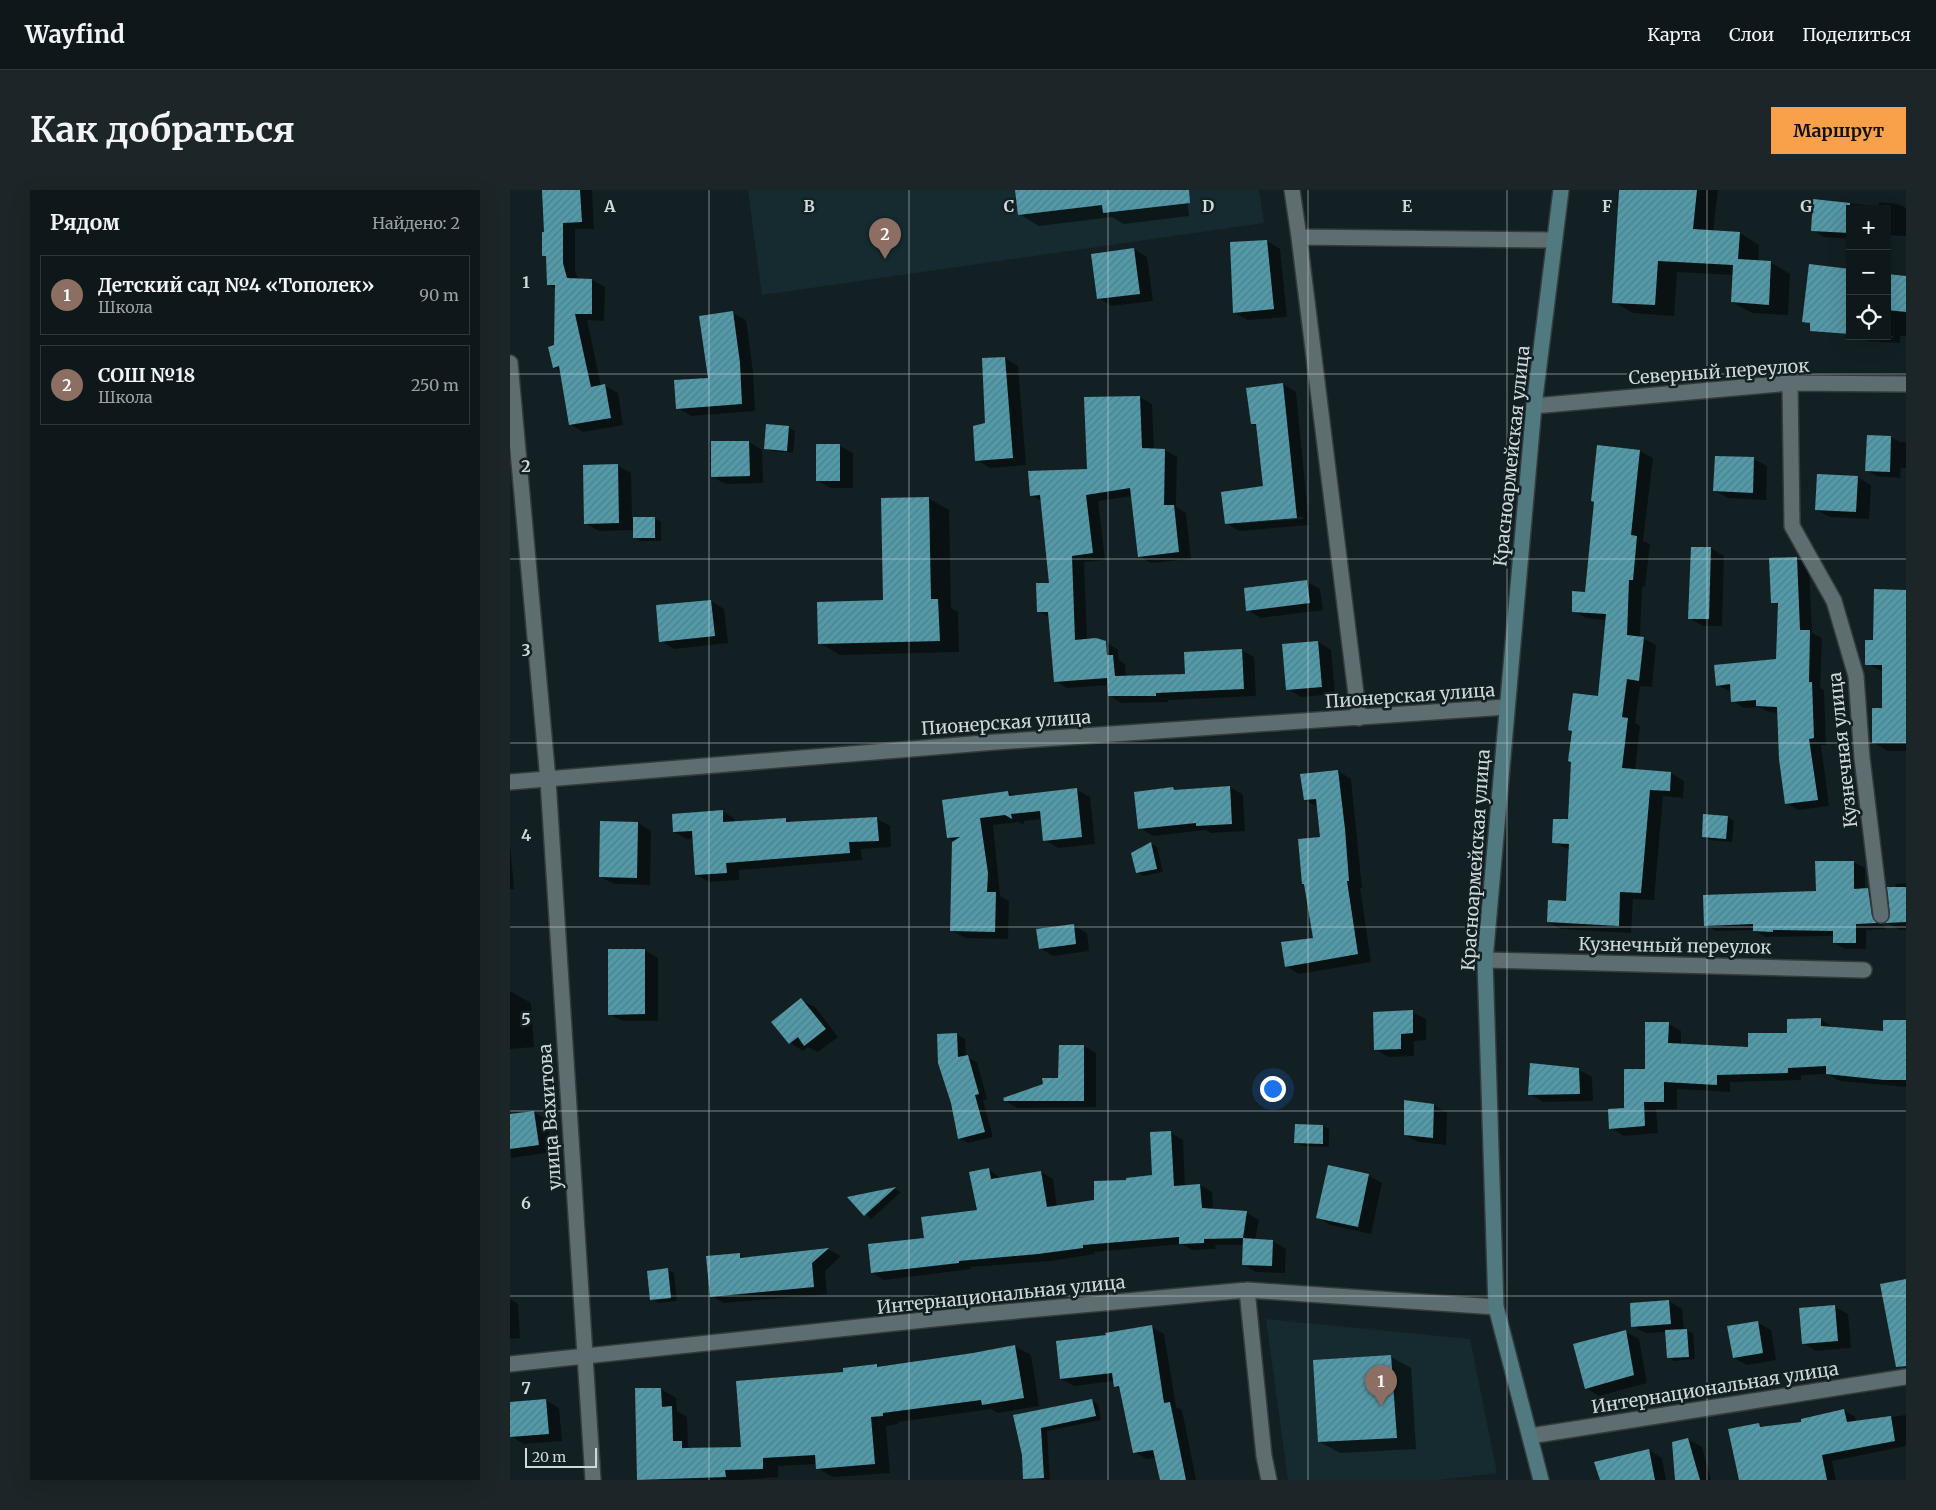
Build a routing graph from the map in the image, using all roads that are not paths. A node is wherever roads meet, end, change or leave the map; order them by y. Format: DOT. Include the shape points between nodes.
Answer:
graph roads {
  1 [pos="1292,190"];
  2 [pos="1561,190"];
  3 [pos="1299,237"];
  4 [pos="1554,240"];
  5 [pos="510,363"];
  6 [pos="1790,383"];
  7 [pos="1906,384"];
  8 [pos="1534,406"];
  9 [pos="1506,707"];
  10 [pos="1359,718"];
  11 [pos="548,780"];
  12 [pos="510,782"];
  13 [pos="1881,915"];
  14 [pos="1485,960"];
  15 [pos="1864,970"];
  16 [pos="1247,1290"];
  17 [pos="1496,1307"];
  18 [pos="584,1358"];
  19 [pos="510,1364"];
  20 [pos="1906,1377"];
  21 [pos="1530,1436"];
  22 [pos="593,1480"];
  23 [pos="1269,1480"];
  24 [pos="1541,1480"];
  1 -- 3 [label="street"];
  2 -- 4 [label="main road, Красноармейская улица"];
  3 -- 4 [label="street"];
  3 -- 10 [label="street"];
  4 -- 8 [label="main road, Красноармейская улица"];
  5 -- 11 [label="street, улица Вахитова"];
  6 -- 7 [label="street, Северный переулок"];
  6 -- 8 [label="street, Северный переулок"];
  6 -- 13 [label="street, Кузнечная улица" via="1792,526 1834,601 1856,676 1862,758"];
  8 -- 9 [label="main road, Красноармейская улица"];
  9 -- 10 [label="street, Пионерская улица"];
  9 -- 14 [label="main road, Красноармейская улица"];
  10 -- 11 [label="street, Пионерская улица" via="996,742"];
  11 -- 12 [label="street, Пионерская улица"];
  11 -- 18 [label="street, улица Вахитова"];
  14 -- 15 [label="street, Кузнечный переулок"];
  14 -- 17 [label="main road, Красноармейская улица"];
  16 -- 17 [label="street, Интернациональная улица"];
  16 -- 18 [label="street, Интернациональная улица"];
  16 -- 23 [label="street"];
  17 -- 21 [label="main road, Красноармейская улица"];
  18 -- 19 [label="street, Интернациональная улица"];
  18 -- 22 [label="street, улица Вахитова"];
  20 -- 21 [label="street, Интернациональная улица"];
  21 -- 24 [label="main road, Красноармейская улица"];
}
